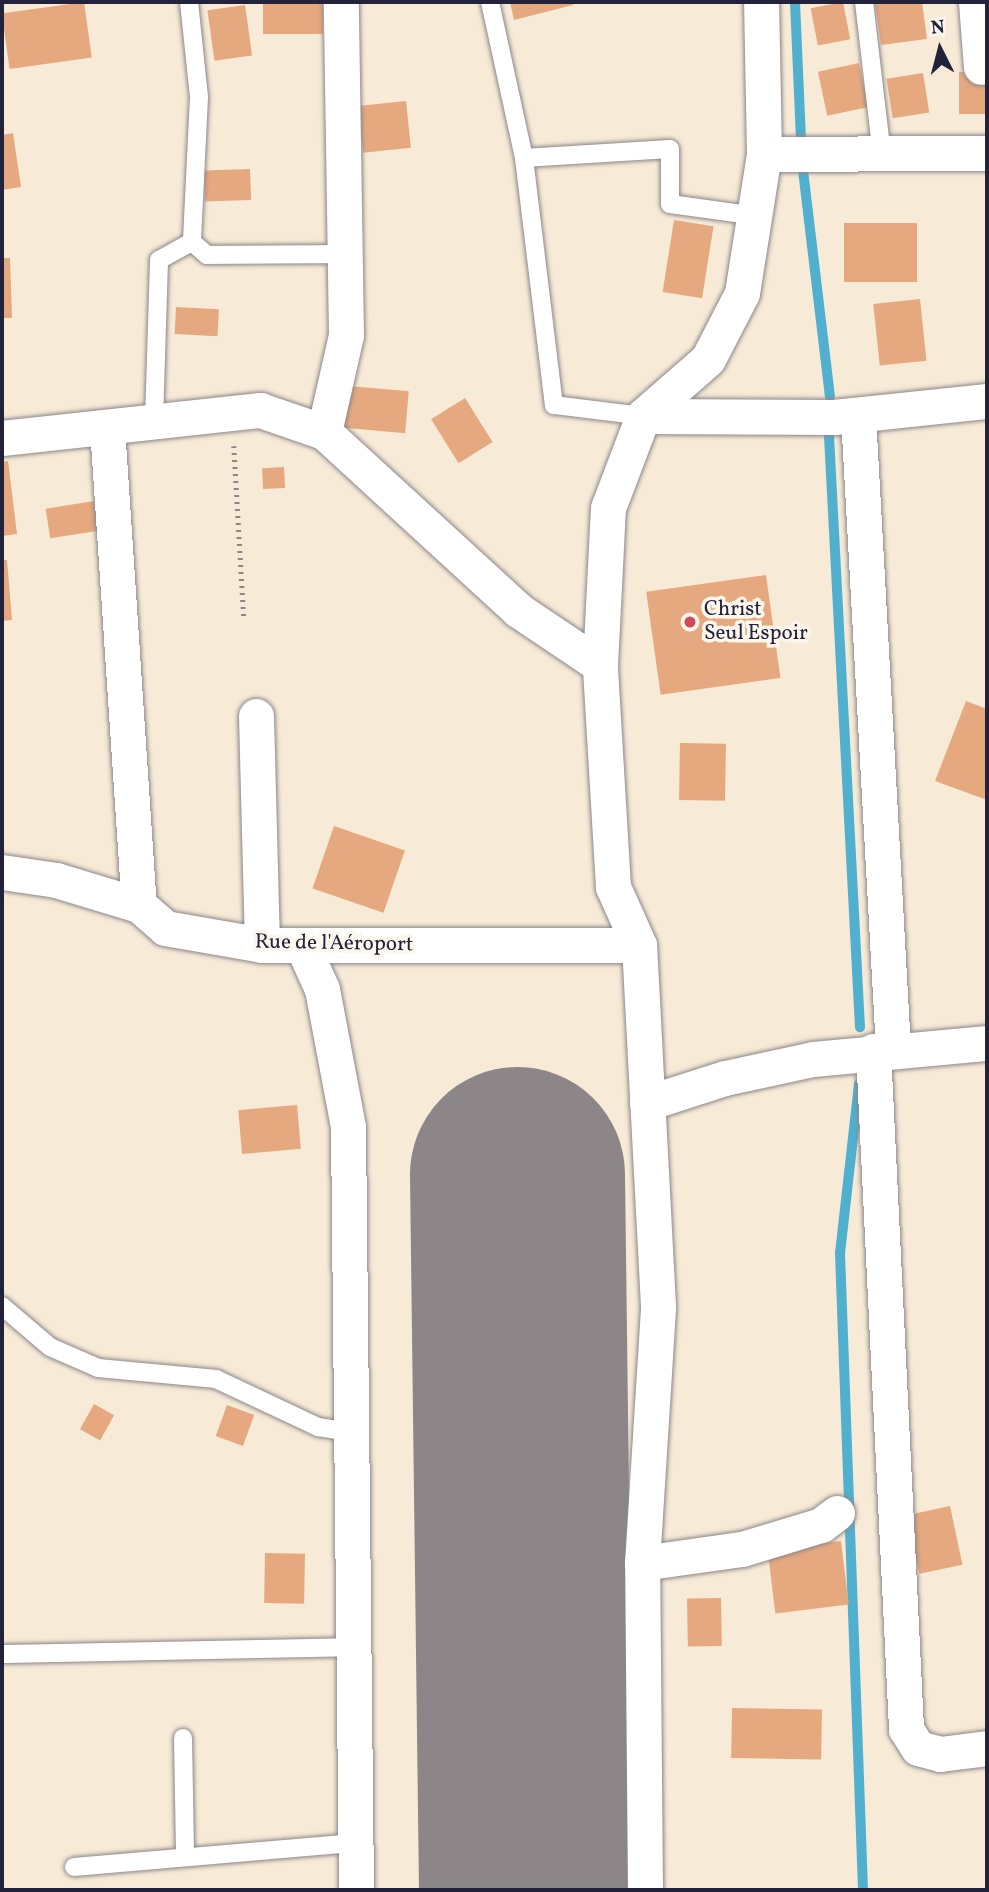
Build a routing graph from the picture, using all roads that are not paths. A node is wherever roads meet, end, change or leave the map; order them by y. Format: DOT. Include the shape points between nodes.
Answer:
graph roads {
  1 [pos="190,2"];
  2 [pos="341,2"];
  3 [pos="490,2"];
  4 [pos="761,2"];
  5 [pos="864,2"];
  6 [pos="976,2"];
  7 [pos="981,67"];
  8 [pos="987,153"];
  9 [pos="773,155"];
  10 [pos="882,156"];
  11 [pos="524,158"];
  12 [pos="756,216"];
  13 [pos="192,242"];
  14 [pos="344,254"];
  15 [pos="987,401"];
  16 [pos="858,415"];
  17 [pos="643,416"];
  18 [pos="154,421"];
  19 [pos="107,427"];
  20 [pos="324,432"];
  21 [pos="2,438"];
  22 [pos="600,665"];
  23 [pos="256,716"];
  24 [pos="2,873"];
  25 [pos="139,905"];
  26 [pos="262,945"];
  27 [pos="302,945"];
  28 [pos="639,945"];
  29 [pos="987,1043"];
  30 [pos="883,1050"];
  31 [pos="647,1103"];
  32 [pos="2,1306"];
  33 [pos="349,1432"];
  34 [pos="837,1513"];
  35 [pos="642,1563"];
  36 [pos="352,1647"];
  37 [pos="2,1654"];
  38 [pos="183,1738"];
  39 [pos="987,1748"];
  40 [pos="355,1843"];
  41 [pos="185,1856"];
  42 [pos="74,1867"];
  43 [pos="356,1890"];
  44 [pos="645,1890"];
  1 -- 13 [label="lane" via="199,97"];
  2 -- 14 [label="street"];
  3 -- 11 [label="lane"];
  4 -- 9 [label="street"];
  5 -- 10 [label="lane"];
  6 -- 7 [label="street"];
  8 -- 10 [label="street"];
  9 -- 10 [label="street"];
  9 -- 12 [label="street"];
  11 -- 12 [label="lane" via="670,149 670,204"];
  11 -- 17 [label="lane" via="554,405"];
  12 -- 17 [label="street" via="742,293 708,359"];
  13 -- 14 [label="lane" via="207,255"];
  13 -- 18 [label="lane" via="159,260"];
  14 -- 20 [label="street" via="346,335"];
  15 -- 16 [label="street"];
  16 -- 17 [label="street"];
  16 -- 30 [label="street"];
  17 -- 22 [label="street" via="608,508"];
  18 -- 19 [label="street"];
  18 -- 20 [label="street" via="260,410"];
  19 -- 21 [label="street"];
  19 -- 25 [label="street"];
  20 -- 22 [label="street" via="518,610"];
  22 -- 28 [label="street" via="613,887"];
  23 -- 26 [label="street"];
  24 -- 25 [label="street, Rue de l'Aéroport" via="56,880"];
  25 -- 26 [label="street, Rue de l'Aéroport" via="165,928"];
  26 -- 27 [label="street, Rue de l'Aéroport"];
  27 -- 28 [label="street, Rue de l'Aéroport"];
  27 -- 33 [label="street" via="322,989 348,1127"];
  28 -- 31 [label="street"];
  29 -- 30 [label="street"];
  30 -- 31 [label="street" via="726,1078"];
  30 -- 39 [label="street" via="906,1729 918,1748 940,1754"];
  31 -- 35 [label="street" via="658,1306"];
  32 -- 33 [label="lane" via="50,1346 98,1368 216,1380 318,1427"];
  33 -- 36 [label="street"];
  34 -- 35 [label="street" via="821,1525 742,1549"];
  35 -- 44 [label="street"];
  36 -- 37 [label="lane"];
  36 -- 40 [label="street"];
  38 -- 41 [label="lane"];
  40 -- 41 [label="lane"];
  40 -- 43 [label="street"];
  41 -- 42 [label="lane"];
}
